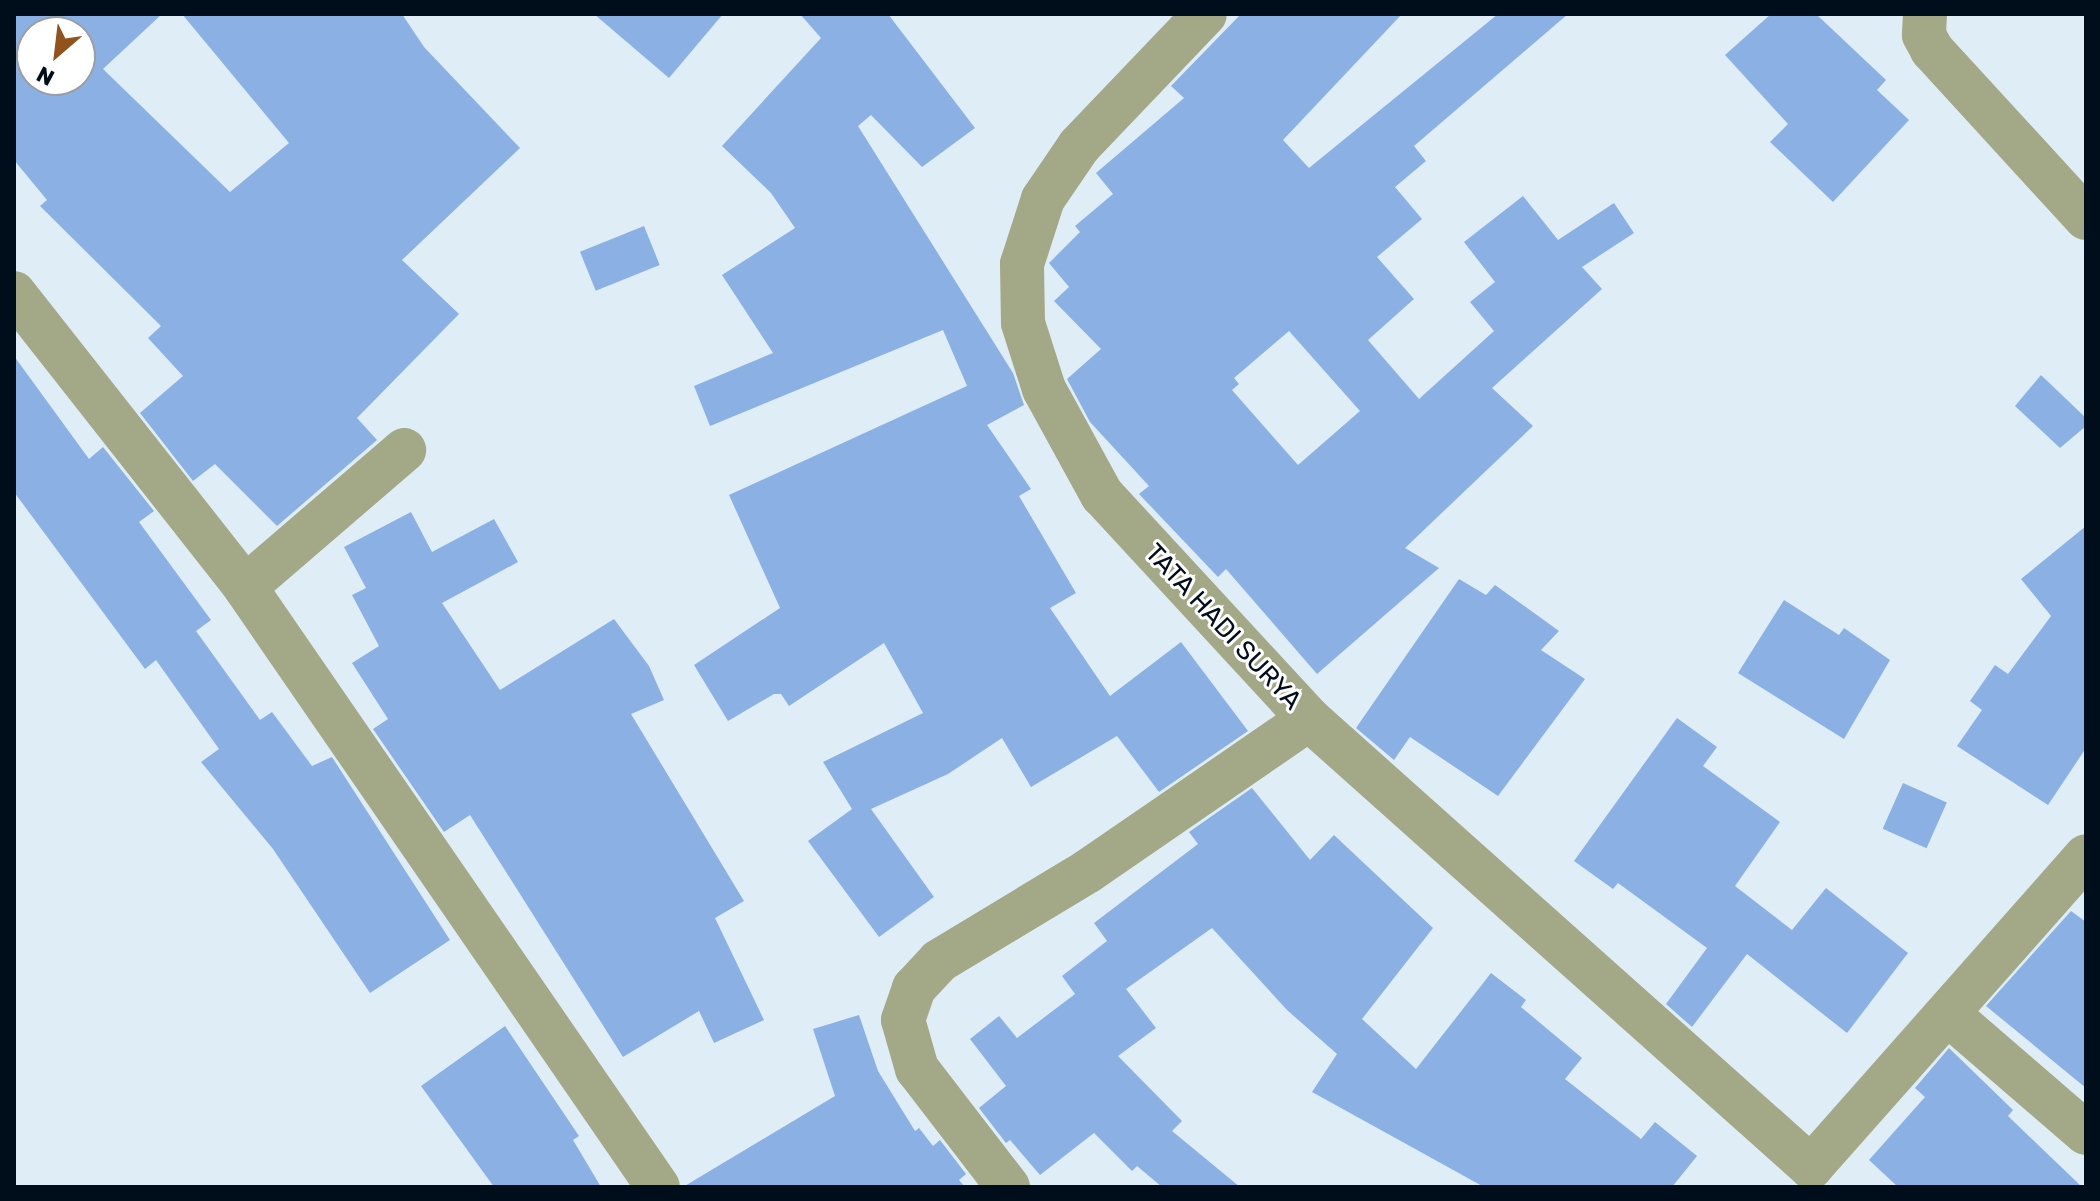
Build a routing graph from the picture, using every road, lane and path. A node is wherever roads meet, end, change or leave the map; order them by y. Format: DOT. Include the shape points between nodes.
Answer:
graph roads {
  1 [pos="1205,14"];
  2 [pos="1925,14"];
  3 [pos="2086,218"];
  4 [pos="14,293"];
  5 [pos="404,450"];
  6 [pos="245,587"];
  7 [pos="1309,719"];
  8 [pos="2086,856"];
  9 [pos="1948,1014"];
  10 [pos="2086,1133"];
  11 [pos="1822,1177"];
  12 [pos="658,1187"];
  13 [pos="1008,1187"];
  1 -- 7 [label="street, TATA HADI SURYA" via="1079,146 1043,199 1022,264 1023,323 1044,389 1102,495"];
  2 -- 3 [label="street" via="1924,35 1932,50"];
  4 -- 6 [label="street"];
  5 -- 6 [label="street"];
  6 -- 12 [label="street"];
  7 -- 11 [label="street"];
  7 -- 13 [label="street, TATA HADI SURYA" via="1088,871 939,961 914,988 903,1020 917,1069"];
  8 -- 9 [label="street"];
  9 -- 10 [label="street"];
  9 -- 11 [label="street"];
}
